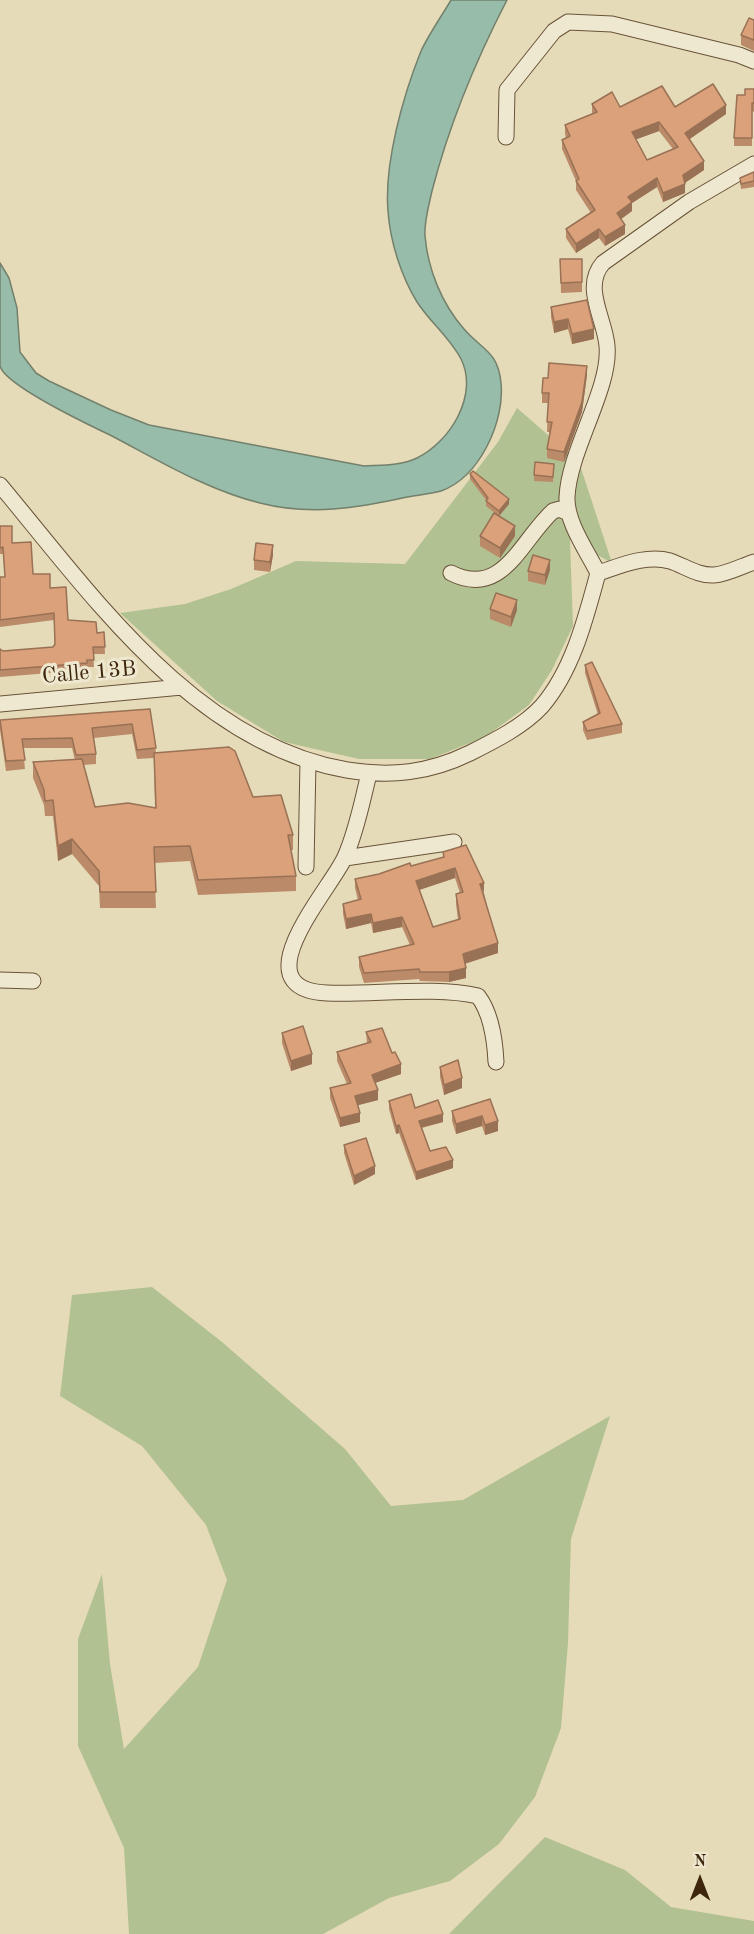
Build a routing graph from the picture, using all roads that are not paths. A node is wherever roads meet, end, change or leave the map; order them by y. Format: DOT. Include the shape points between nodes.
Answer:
graph roads {
  1 [pos="754,61"];
  2 [pos="506,137"];
  3 [pos="754,164"];
  4 [pos="0,484"];
  5 [pos="568,513"];
  6 [pos="754,562"];
  7 [pos="451,573"];
  8 [pos="598,573"];
  9 [pos="182,687"];
  10 [pos="0,704"];
  11 [pos="308,761"];
  12 [pos="369,774"];
  13 [pos="454,842"];
  14 [pos="345,858"];
  15 [pos="306,867"];
  16 [pos="0,980"];
  17 [pos="33,981"];
  18 [pos="496,1062"];
  1 -- 2 [label="street" via="632,28 568,22 554,31 507,90"];
  3 -- 5 [label="street" via="689,202 596,272 593,284 607,346 604,374 578,448 567,496"];
  4 -- 9 [label="street" via="112,619"];
  5 -- 7 [label="street" via="552,511 494,576 467,581"];
  5 -- 8 [label="street"];
  6 -- 8 [label="street" via="715,575 668,560 631,562"];
  8 -- 12 [label="street" via="590,606 565,670 541,707 498,739 456,760 400,775"];
  9 -- 10 [label="street, Calle 13B"];
  9 -- 11 [label="street" via="245,733"];
  11 -- 12 [label="street"];
  11 -- 15 [label="street"];
  12 -- 14 [label="street"];
  13 -- 14 [label="street"];
  14 -- 18 [label="street" via="307,915 293,944 289,966 292,979 303,989 325,993 478,996 484,1004"];
  16 -- 17 [label="street"];
}
